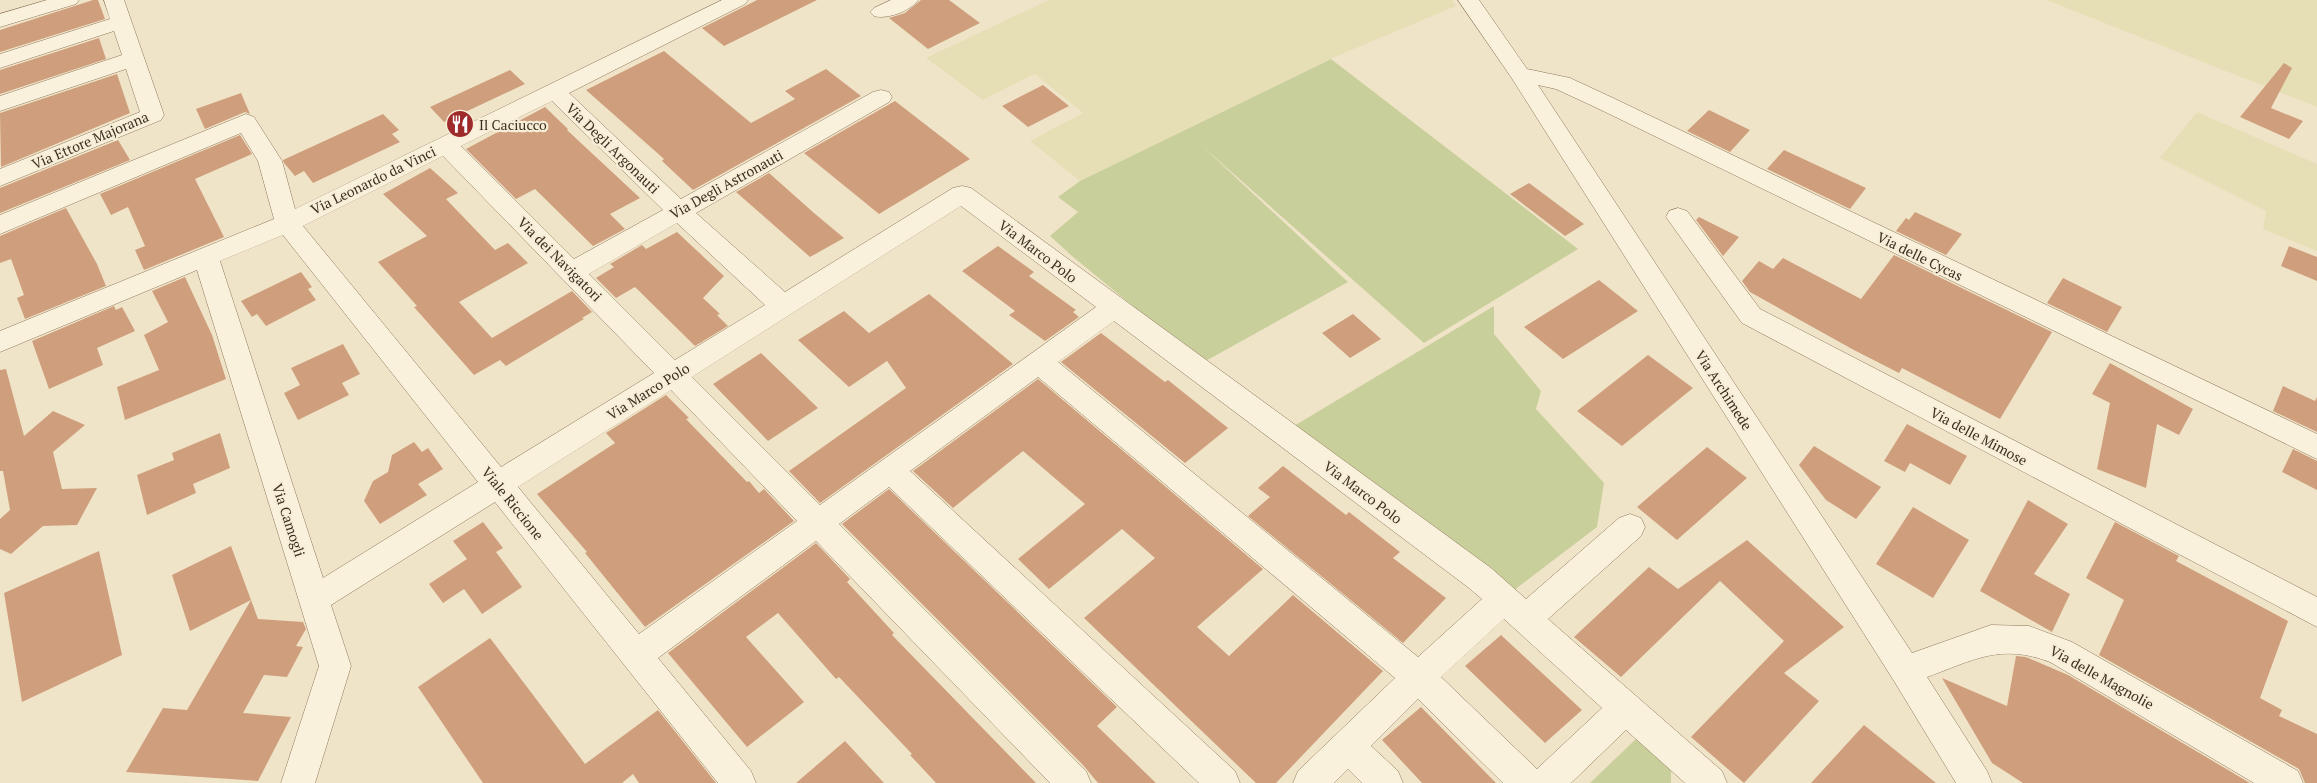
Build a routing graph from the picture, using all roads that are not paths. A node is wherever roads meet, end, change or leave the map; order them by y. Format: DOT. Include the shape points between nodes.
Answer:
graph roads {
  1 [pos="69,0"];
  2 [pos="114,0"];
  3 [pos="738,0"];
  4 [pos="908,0"];
  5 [pos="1479,4"];
  6 [pos="881,12"];
  7 [pos="0,21"];
  8 [pos="121,22"];
  9 [pos="133,59"];
  10 [pos="0,61"];
  11 [pos="1520,74"];
  12 [pos="553,90"];
  13 [pos="881,97"];
  14 [pos="0,104"];
  15 [pos="446,145"];
  16 [pos="0,178"];
  17 [pos="679,211"];
  18 [pos="1678,217"];
  19 [pos="287,223"];
  20 [pos="0,226"];
  21 [pos="206,258"];
  22 [pos="572,272"];
  23 [pos="783,306"];
  24 [pos="1114,307"];
  25 [pos="0,342"];
  26 [pos="1039,362"];
  27 [pos="675,374"];
  28 [pos="2317,447"];
  29 [pos="890,470"];
  30 [pos="499,486"];
  31 [pos="817,523"];
  32 [pos="1630,527"];
  33 [pos="315,600"];
  34 [pos="1515,609"];
  35 [pos="2317,613"];
  36 [pos="636,655"];
  37 [pos="1905,670"];
  38 [pos="1418,677"];
  39 [pos="1626,708"];
  40 [pos="1347,745"];
  41 [pos="1976,780"];
  42 [pos="298,783"];
  43 [pos="739,783"];
  44 [pos="1074,783"];
  45 [pos="1222,783"];
  46 [pos="1310,783"];
  47 [pos="1386,783"];
  48 [pos="1527,783"];
  49 [pos="1546,783"];
  50 [pos="1710,783"];
  51 [pos="2286,783"];
  1 -- 7 [label="street"];
  2 -- 8 [label="street, Via Ettore Majorana"];
  3 -- 12 [label="street, Via Leonardo da Vinci"];
  4 -- 6 [label="street"];
  5 -- 11 [label="street, Via Archimede"];
  8 -- 9 [label="street, Via Ettore Majorana"];
  8 -- 10 [label="street"];
  9 -- 14 [label="street"];
  9 -- 16 [label="street, Via Ettore Majorana" via="153,115"];
  11 -- 28 [label="street, Via delle Cycas" via="1562,83 1605,103"];
  11 -- 37 [label="street, Via Archimede"];
  12 -- 15 [label="street, Via Leonardo da Vinci"];
  12 -- 17 [label="street, Via Degli Argonauti"];
  13 -- 17 [label="street, Via Degli Astronauti"];
  15 -- 19 [label="street, Via Leonardo da Vinci"];
  15 -- 22 [label="street, Via dei Navigatori"];
  17 -- 22 [label="street, Via Degli Astronauti"];
  17 -- 23 [label="street, Via Degli Argonauti"];
  18 -- 35 [label="street, Via delle Mimose" via="1751,316"];
  19 -- 20 [label="street" via="270,161 246,122"];
  19 -- 21 [label="street, Via Leonardo da Vinci"];
  19 -- 30 [label="street, Viale Riccione"];
  21 -- 25 [label="street, Via Leonardo da Vinci"];
  21 -- 33 [label="street, Via Camogli"];
  22 -- 27 [label="street, Via dei Navigatori"];
  23 -- 24 [label="street, Via Marco Polo" via="962,194"];
  23 -- 27 [label="street, Via Marco Polo"];
  24 -- 26 [label="street"];
  24 -- 34 [label="street, Via Marco Polo" via="1480,578"];
  26 -- 29 [label="street"];
  26 -- 38 [label="street"];
  27 -- 30 [label="street, Via Marco Polo"];
  27 -- 31 [label="street, Via dei Navigatori"];
  29 -- 31 [label="street"];
  29 -- 45 [label="street"];
  30 -- 33 [label="street, Via Marco Polo"];
  30 -- 36 [label="street, Viale Riccione"];
  31 -- 36 [label="street"];
  31 -- 44 [label="street, Via dei Navigatori"];
  32 -- 34 [label="street"];
  33 -- 42 [label="street, Via Camogli" via="336,666"];
  34 -- 38 [label="street"];
  34 -- 39 [label="street, Via Marco Polo"];
  36 -- 43 [label="street, Viale Riccione"];
  37 -- 41 [label="street, Via Archimede"];
  37 -- 51 [label="street, Via delle Magnolie" via="1991,639 2029,640 2061,652"];
  38 -- 40 [label="street"];
  38 -- 48 [label="street"];
  39 -- 49 [label="street"];
  39 -- 50 [label="street, Via Marco Polo"];
  40 -- 46 [label="street"];
  40 -- 47 [label="street"];
}
